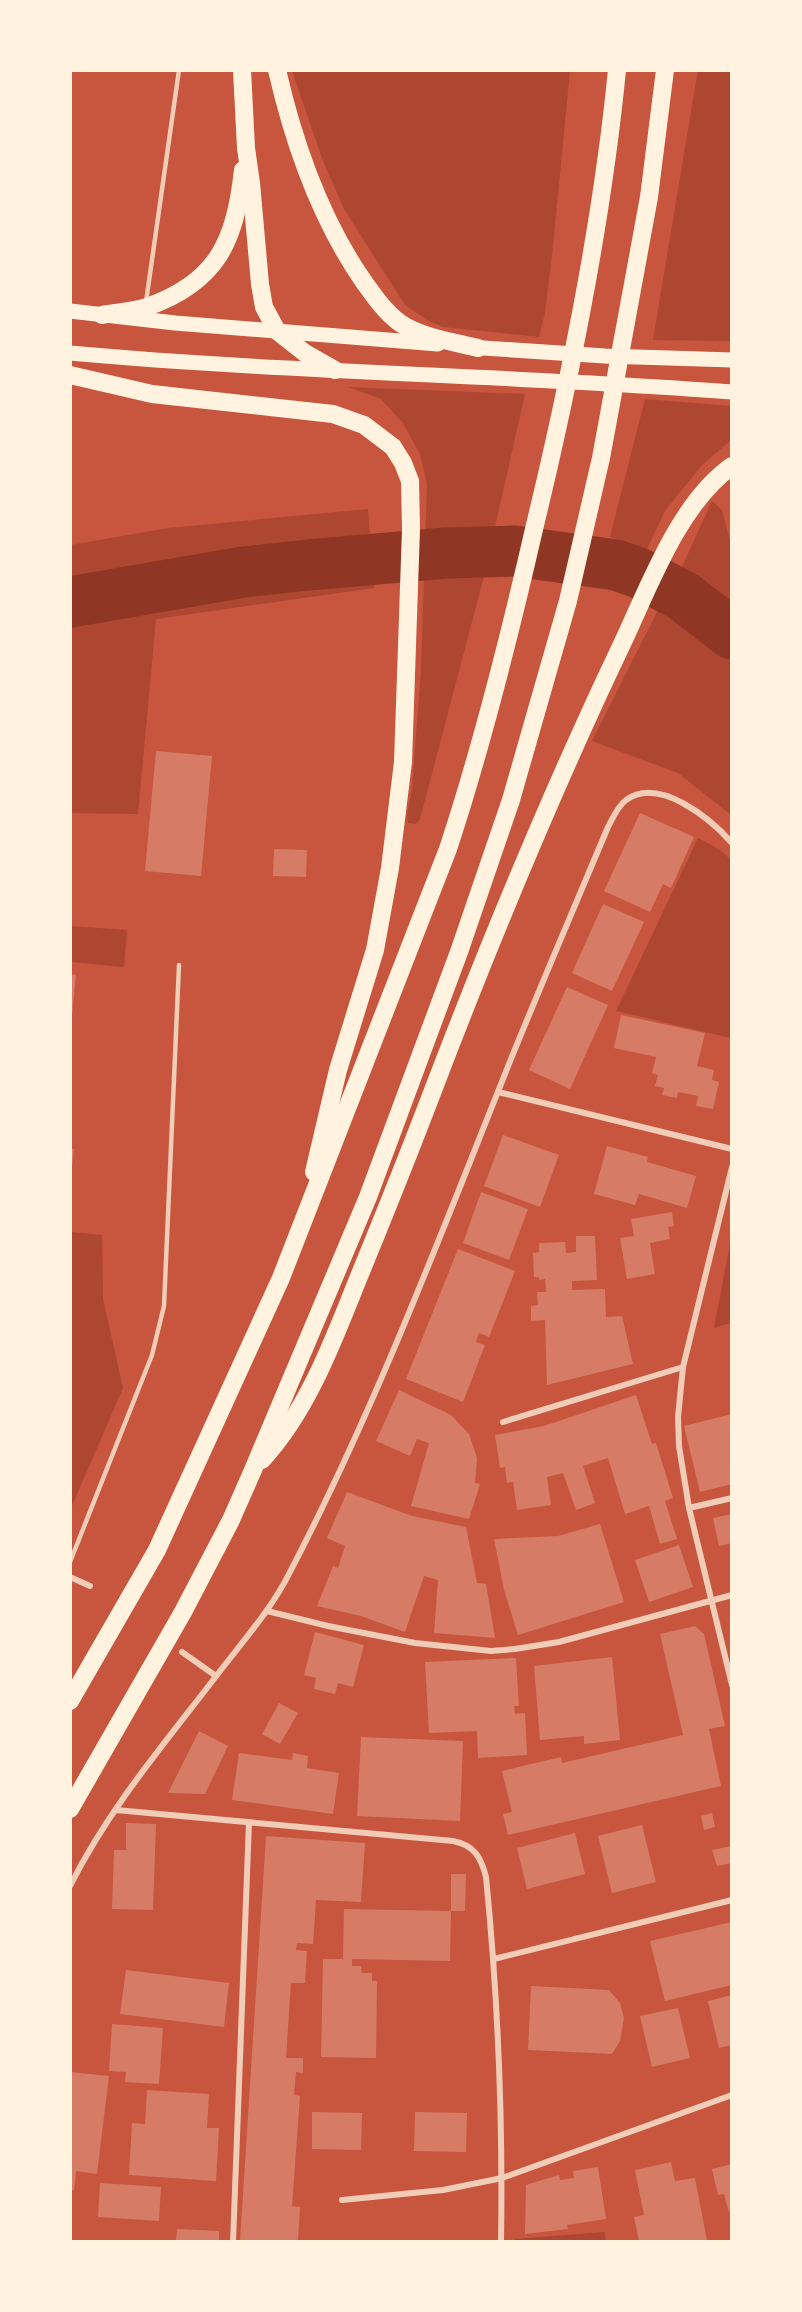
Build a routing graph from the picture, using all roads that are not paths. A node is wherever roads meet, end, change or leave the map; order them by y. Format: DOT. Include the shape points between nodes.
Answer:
graph roads {
  1 [pos="179,70"];
  2 [pos="242,70"];
  3 [pos="277,70"];
  4 [pos="617,70"];
  5 [pos="665,70"];
  6 [pos="246,148"];
  7 [pos="145,308"];
  8 [pos="70,311"];
  9 [pos="102,315"];
  10 [pos="277,331"];
  11 [pos="478,348"];
  12 [pos="70,353"];
  13 [pos="732,360"];
  14 [pos="335,370"];
  15 [pos="70,375"];
  16 [pos="732,392"];
  17 [pos="732,466"];
  18 [pos="732,843"];
  19 [pos="179,965"];
  20 [pos="498,1092"];
  21 [pos="732,1149"];
  22 [pos="732,1167"];
  23 [pos="298,1240"];
  24 [pos="682,1368"];
  25 [pos="503,1422"];
  26 [pos="253,1470"];
  27 [pos="732,1498"];
  28 [pos="689,1508"];
  29 [pos="70,1562"];
  30 [pos="70,1577"];
  31 [pos="90,1586"];
  32 [pos="732,1595"];
  33 [pos="711,1601"];
  34 [pos="267,1611"];
  35 [pos="182,1652"];
  36 [pos="216,1676"];
  37 [pos="732,1685"];
  38 [pos="70,1701"];
  39 [pos="70,1809"];
  40 [pos="116,1810"];
  41 [pos="249,1822"];
  42 [pos="70,1886"];
  43 [pos="732,1900"];
  44 [pos="494,1959"];
  45 [pos="732,2095"];
  46 [pos="502,2178"];
  47 [pos="342,2200"];
  48 [pos="233,2241"];
  49 [pos="501,2241"];
  1 -- 7 [label="lane"];
  2 -- 6 [label="highway"];
  3 -- 11 [label="highway" via="318,198 369,290 407,327"];
  4 -- 23 [label="highway" via="611,130 557,432 470,782"];
  5 -- 26 [label="highway" via="650,197 586,529 512,800 363,1208"];
  6 -- 7 [label="highway" via="236,209 220,256 196,282"];
  6 -- 10 [label="highway" via="262,297"];
  7 -- 9 [label="highway"];
  8 -- 9 [label="main road"];
  9 -- 10 [label="main road"];
  10 -- 11 [label="main road"];
  10 -- 14 [label="highway"];
  11 -- 13 [label="main road"];
  12 -- 14 [label="main road" via="207,365"];
  14 -- 16 [label="main road"];
  15 -- 23 [label="highway" via="152,394 352,419 393,447 410,481 403,762 386,896 372,959 338,1070"];
  17 -- 26 [label="highway" via="709,484 686,516 595,702 480,966 341,1322 291,1424"];
  18 -- 20 [label="street" via="713,823 684,803 661,795 632,797 618,808"];
  19 -- 29 [label="lane" via="164,1306 152,1355"];
  20 -- 21 [label="street"];
  20 -- 34 [label="street" via="400,1335 333,1485"];
  22 -- 24 [label="street"];
  23 -- 38 [label="highway" via="157,1550"];
  24 -- 25 [label="street"];
  24 -- 28 [label="street" via="679,1446"];
  26 -- 39 [label="highway" via="183,1612"];
  27 -- 28 [label="street"];
  28 -- 33 [label="street"];
  30 -- 31 [label="street"];
  32 -- 33 [label="street"];
  33 -- 34 [label="street" via="559,1642 491,1650 415,1643"];
  33 -- 37 [label="street"];
  34 -- 36 [label="street"];
  35 -- 36 [label="street"];
  36 -- 40 [label="street" via="157,1750"];
  40 -- 41 [label="street"];
  40 -- 42 [label="street"];
  41 -- 44 [label="street" via="453,1841 470,1846 486,1877"];
  41 -- 48 [label="street"];
  43 -- 44 [label="street"];
  44 -- 46 [label="street"];
  45 -- 46 [label="street"];
  46 -- 47 [label="street" via="444,2190"];
  46 -- 49 [label="street"];
}
